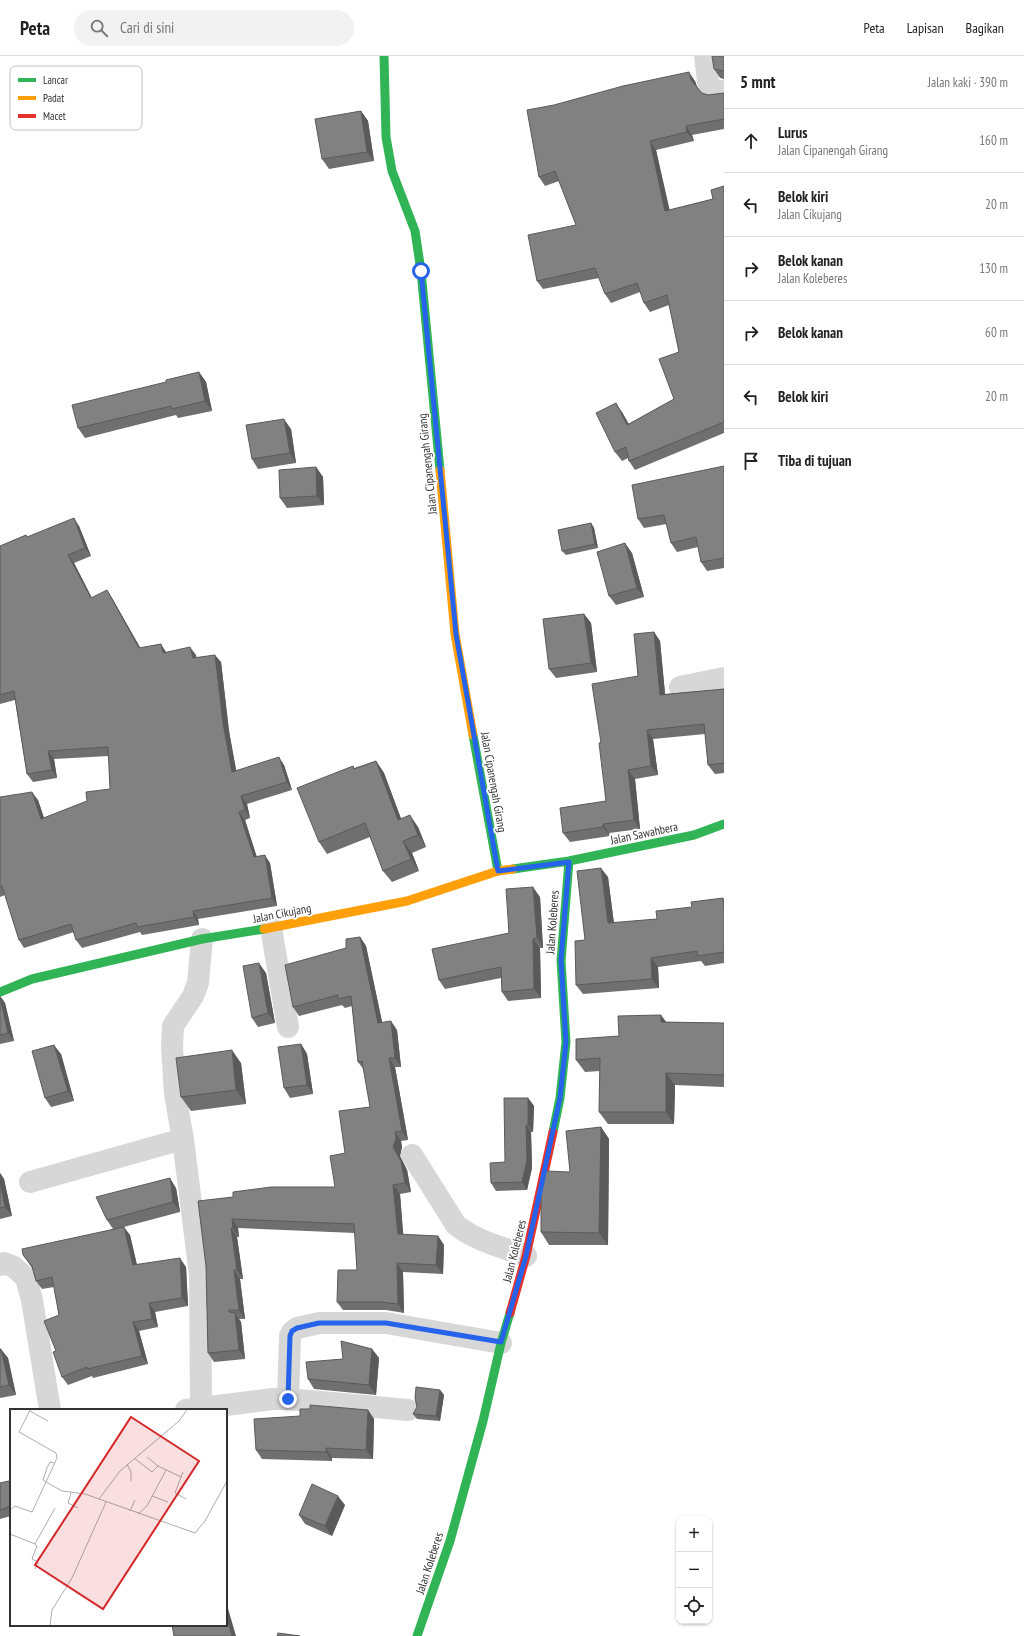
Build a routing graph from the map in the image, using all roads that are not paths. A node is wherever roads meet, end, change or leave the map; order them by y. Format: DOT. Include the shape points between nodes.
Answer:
graph roads {
  1 [pos="384,56"];
  2 [pos="705,56"];
  3 [pos="724,90"];
  4 [pos="724,678"];
  5 [pos="680,687"];
  6 [pos="724,824"];
  7 [pos="569,862"];
  8 [pos="498,871"];
  9 [pos="271,928"];
  10 [pos="202,939"];
  11 [pos="0,992"];
  12 [pos="288,1026"];
  13 [pos="183,1139"];
  14 [pos="412,1154"];
  15 [pos="30,1182"];
  16 [pos="526,1256"];
  17 [pos="0,1265"];
  18 [pos="501,1342"];
  19 [pos="288,1399"];
  20 [pos="50,1409"];
  21 [pos="193,1409"];
  22 [pos="408,1410"];
  23 [pos="417,1636"];
  1 -- 8 [label="street, Jalan Cipanengah Girang" via="386,137 392,171 415,231 456,634"];
  2 -- 3 [label="street" via="708,82 714,91"];
  4 -- 5 [label="street"];
  6 -- 7 [label="street, Jalan Sawahbera" via="694,835"];
  7 -- 8 [label="street, Jalan Cikujang"];
  7 -- 16 [label="street, Jalan Koleberes" via="561,960 566,1042 560,1098"];
  8 -- 9 [label="street, Jalan Cikujang" via="407,901"];
  9 -- 10 [label="street, Jalan Cikujang"];
  9 -- 12 [label="street"];
  10 -- 11 [label="street, Jalan Cikujang" via="32,978"];
  10 -- 13 [label="street" via="198,983 193,996 173,1026 175,1094"];
  13 -- 15 [label="street"];
  13 -- 21 [label="street" via="200,1275"];
  14 -- 16 [label="street" via="456,1225 485,1242"];
  16 -- 18 [label="street, Jalan Koleberes"];
  17 -- 20 [label="street" via="4,1263 14,1267 26,1278"];
  18 -- 19 [label="street" via="386,1323 319,1323 297,1328 290,1336"];
  18 -- 23 [label="street, Jalan Koleberes" via="483,1421 450,1541"];
  19 -- 21 [label="street"];
  19 -- 22 [label="street"];
}
